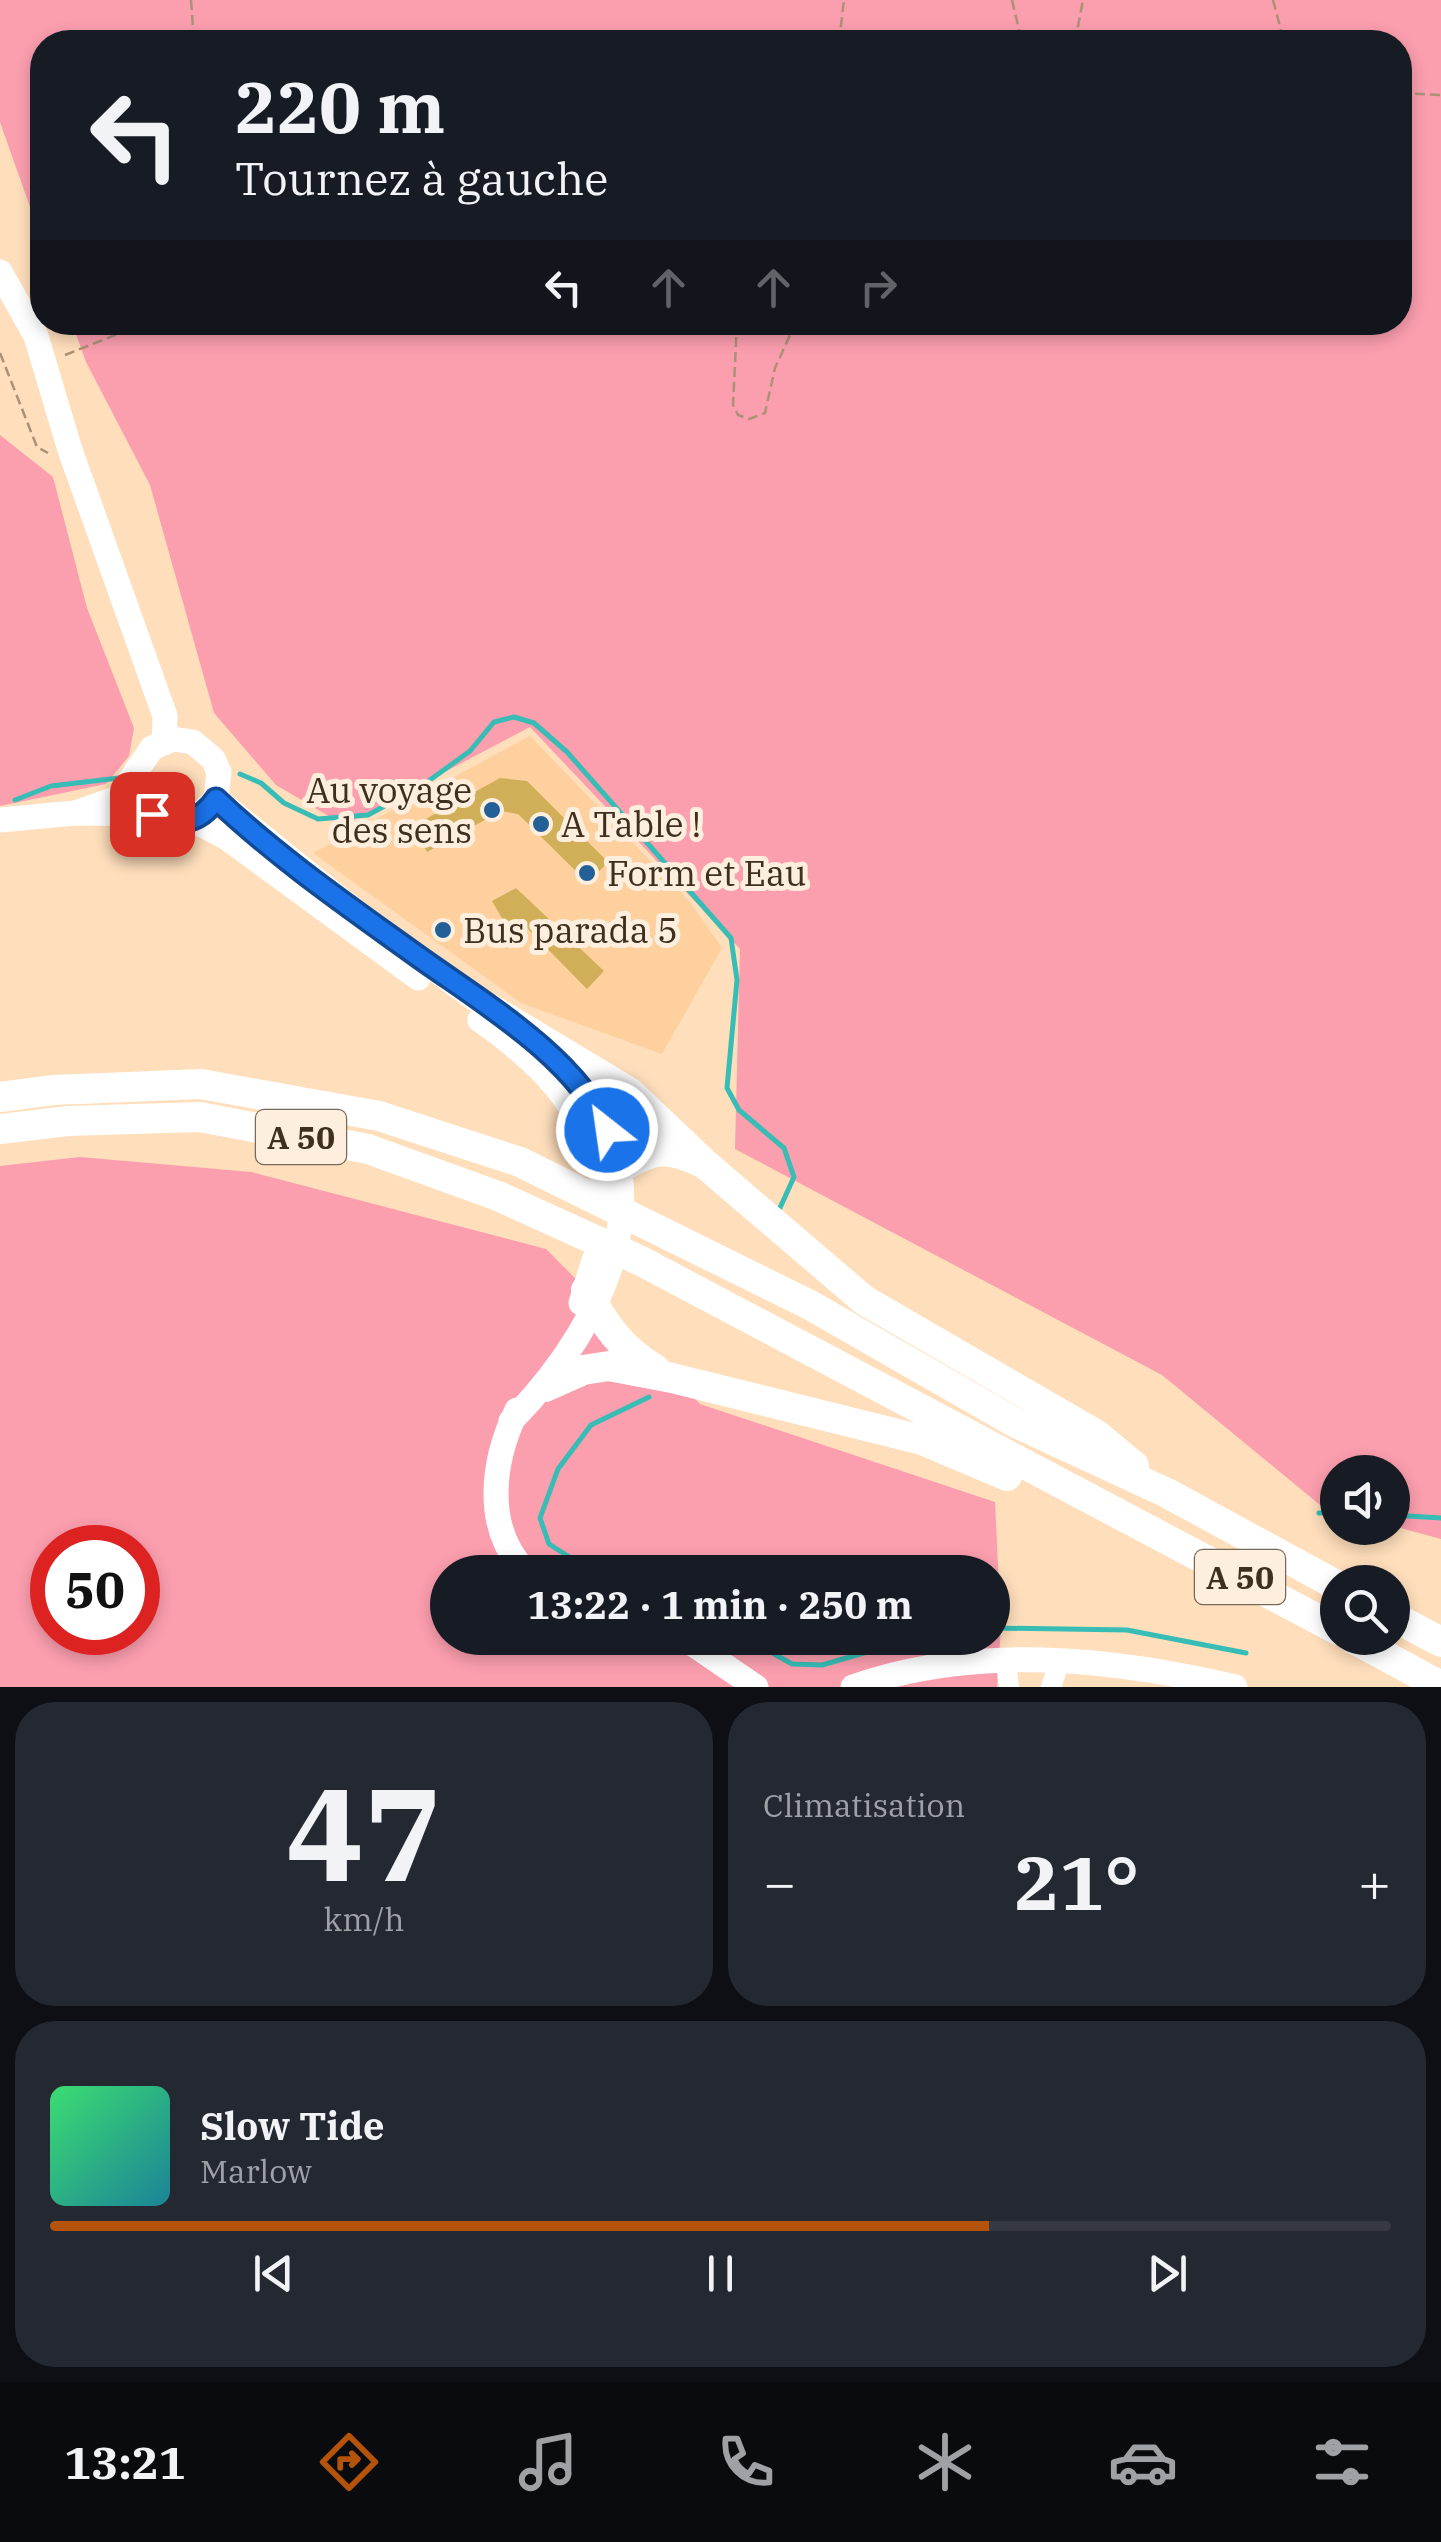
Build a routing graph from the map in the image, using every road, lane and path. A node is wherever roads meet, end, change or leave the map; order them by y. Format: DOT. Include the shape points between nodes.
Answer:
graph roads {
  1 [pos="192,0"];
  2 [pos="844,0"];
  3 [pos="1012,0"];
  4 [pos="1083,0"];
  5 [pos="1274,0"];
  6 [pos="193,30"];
  7 [pos="840,30"];
  8 [pos="1019,30"];
  9 [pos="1077,30"];
  10 [pos="1281,30"];
  11 [pos="1412,93"];
  12 [pos="1441,95"];
  13 [pos="0,272"];
  14 [pos="30,325"];
  15 [pos="35,335"];
  16 [pos="115,335"];
  17 [pos="737,335"];
  18 [pos="790,335"];
  19 [pos="0,353"];
  20 [pos="44,363"];
  21 [pos="70,450"];
  22 [pos="156,688"];
  23 [pos="164,742"];
  24 [pos="193,742"];
  25 [pos="138,770"];
  26 [pos="216,799"];
  27 [pos="75,813"];
  28 [pos="152,814"];
  29 [pos="0,820"];
  30 [pos="193,820"];
  31 [pos="342,913"];
  32 [pos="491,1009"];
  33 [pos="0,1097"];
  34 [pos="0,1129"];
  35 [pos="705,1164"];
  36 [pos="611,1183"];
  37 [pos="607,1256"];
  38 [pos="591,1299"];
  39 [pos="672,1378"];
  40 [pos="545,1387"];
  41 [pos="512,1421"];
  42 [pos="1167,1493"];
  43 [pos="1142,1524"];
  44 [pos="514,1555"];
  45 [pos="1320,1576"];
  46 [pos="1320,1620"];
  47 [pos="1410,1626"];
  48 [pos="1441,1642"];
  49 [pos="709,1655"];
  50 [pos="1384,1655"];
  51 [pos="1060,1662"];
  52 [pos="1007,1674"];
  53 [pos="1441,1686"];
  54 [pos="756,1687"];
  55 [pos="853,1687"];
  56 [pos="1050,1687"];
  57 [pos="1236,1687"];
  1 -- 6 [label="path"];
  2 -- 7 [label="path"];
  3 -- 8 [label="path"];
  4 -- 9 [label="path"];
  5 -- 10 [label="path"];
  11 -- 12 [label="path"];
  13 -- 14 [label="main road"];
  15 -- 20 [label="main road"];
  16 -- 20 [label="path"];
  17 -- 18 [label="path" via="732,405 749,419 770,404 775,368"];
  19 -- 21 [label="path" via="37,447 54,456"];
  20 -- 21 [label="main road"];
  21 -- 22 [label="main road"];
  22 -- 23 [label="main road" via="166,716"];
  22 -- 24 [label="main road"];
  23 -- 24 [label="main road"];
  23 -- 25 [label="main road"];
  24 -- 26 [label="main road" via="218,772"];
  25 -- 27 [label="main road" via="118,798"];
  25 -- 28 [label="main road" via="138,794"];
  26 -- 30 [label="main road"];
  26 -- 31 [label="main road"];
  27 -- 28 [label="main road"];
  27 -- 29 [label="main road"];
  28 -- 30 [label="main road" via="172,822"];
  30 -- 31 [label="main road"];
  31 -- 32 [label="main road"];
  31 -- 36 [label="main road" via="552,1078"];
  32 -- 35 [label="highway" via="629,1092"];
  32 -- 36 [label="main road" via="575,1077 598,1110"];
  33 -- 36 [label="highway, A 50" via="201,1084 378,1116"];
  34 -- 37 [label="highway, A 50" via="68,1120 200,1118 368,1149 498,1196"];
  35 -- 36 [label="highway" via="674,1150 644,1154"];
  35 -- 42 [label="highway" via="864,1300 1097,1435"];
  36 -- 37 [label="main road" via="619,1236"];
  36 -- 42 [label="highway, A 50" via="637,1220 810,1305 1014,1422"];
  37 -- 38 [label="main road"];
  37 -- 43 [label="highway, A 50"];
  38 -- 39 [label="highway" via="630,1354"];
  38 -- 40 [label="main road"];
  38 -- 41 [label="main road" via="532,1380"];
  39 -- 40 [label="highway" via="608,1366"];
  39 -- 43 [label="highway" via="922,1440 1107,1522"];
  40 -- 41 [label="main road"];
  41 -- 44 [label="main road" via="501,1444 496,1507"];
  42 -- 45 [label="highway, A 50"];
  43 -- 46 [label="highway, A 50"];
  47 -- 48 [label="highway"];
  49 -- 54 [label="main road"];
  50 -- 53 [label="highway"];
  51 -- 52 [label="main road"];
  51 -- 56 [label="lane"];
  51 -- 57 [label="main road" via="1132,1666"];
  52 -- 55 [label="main road" via="920,1669"];
}
